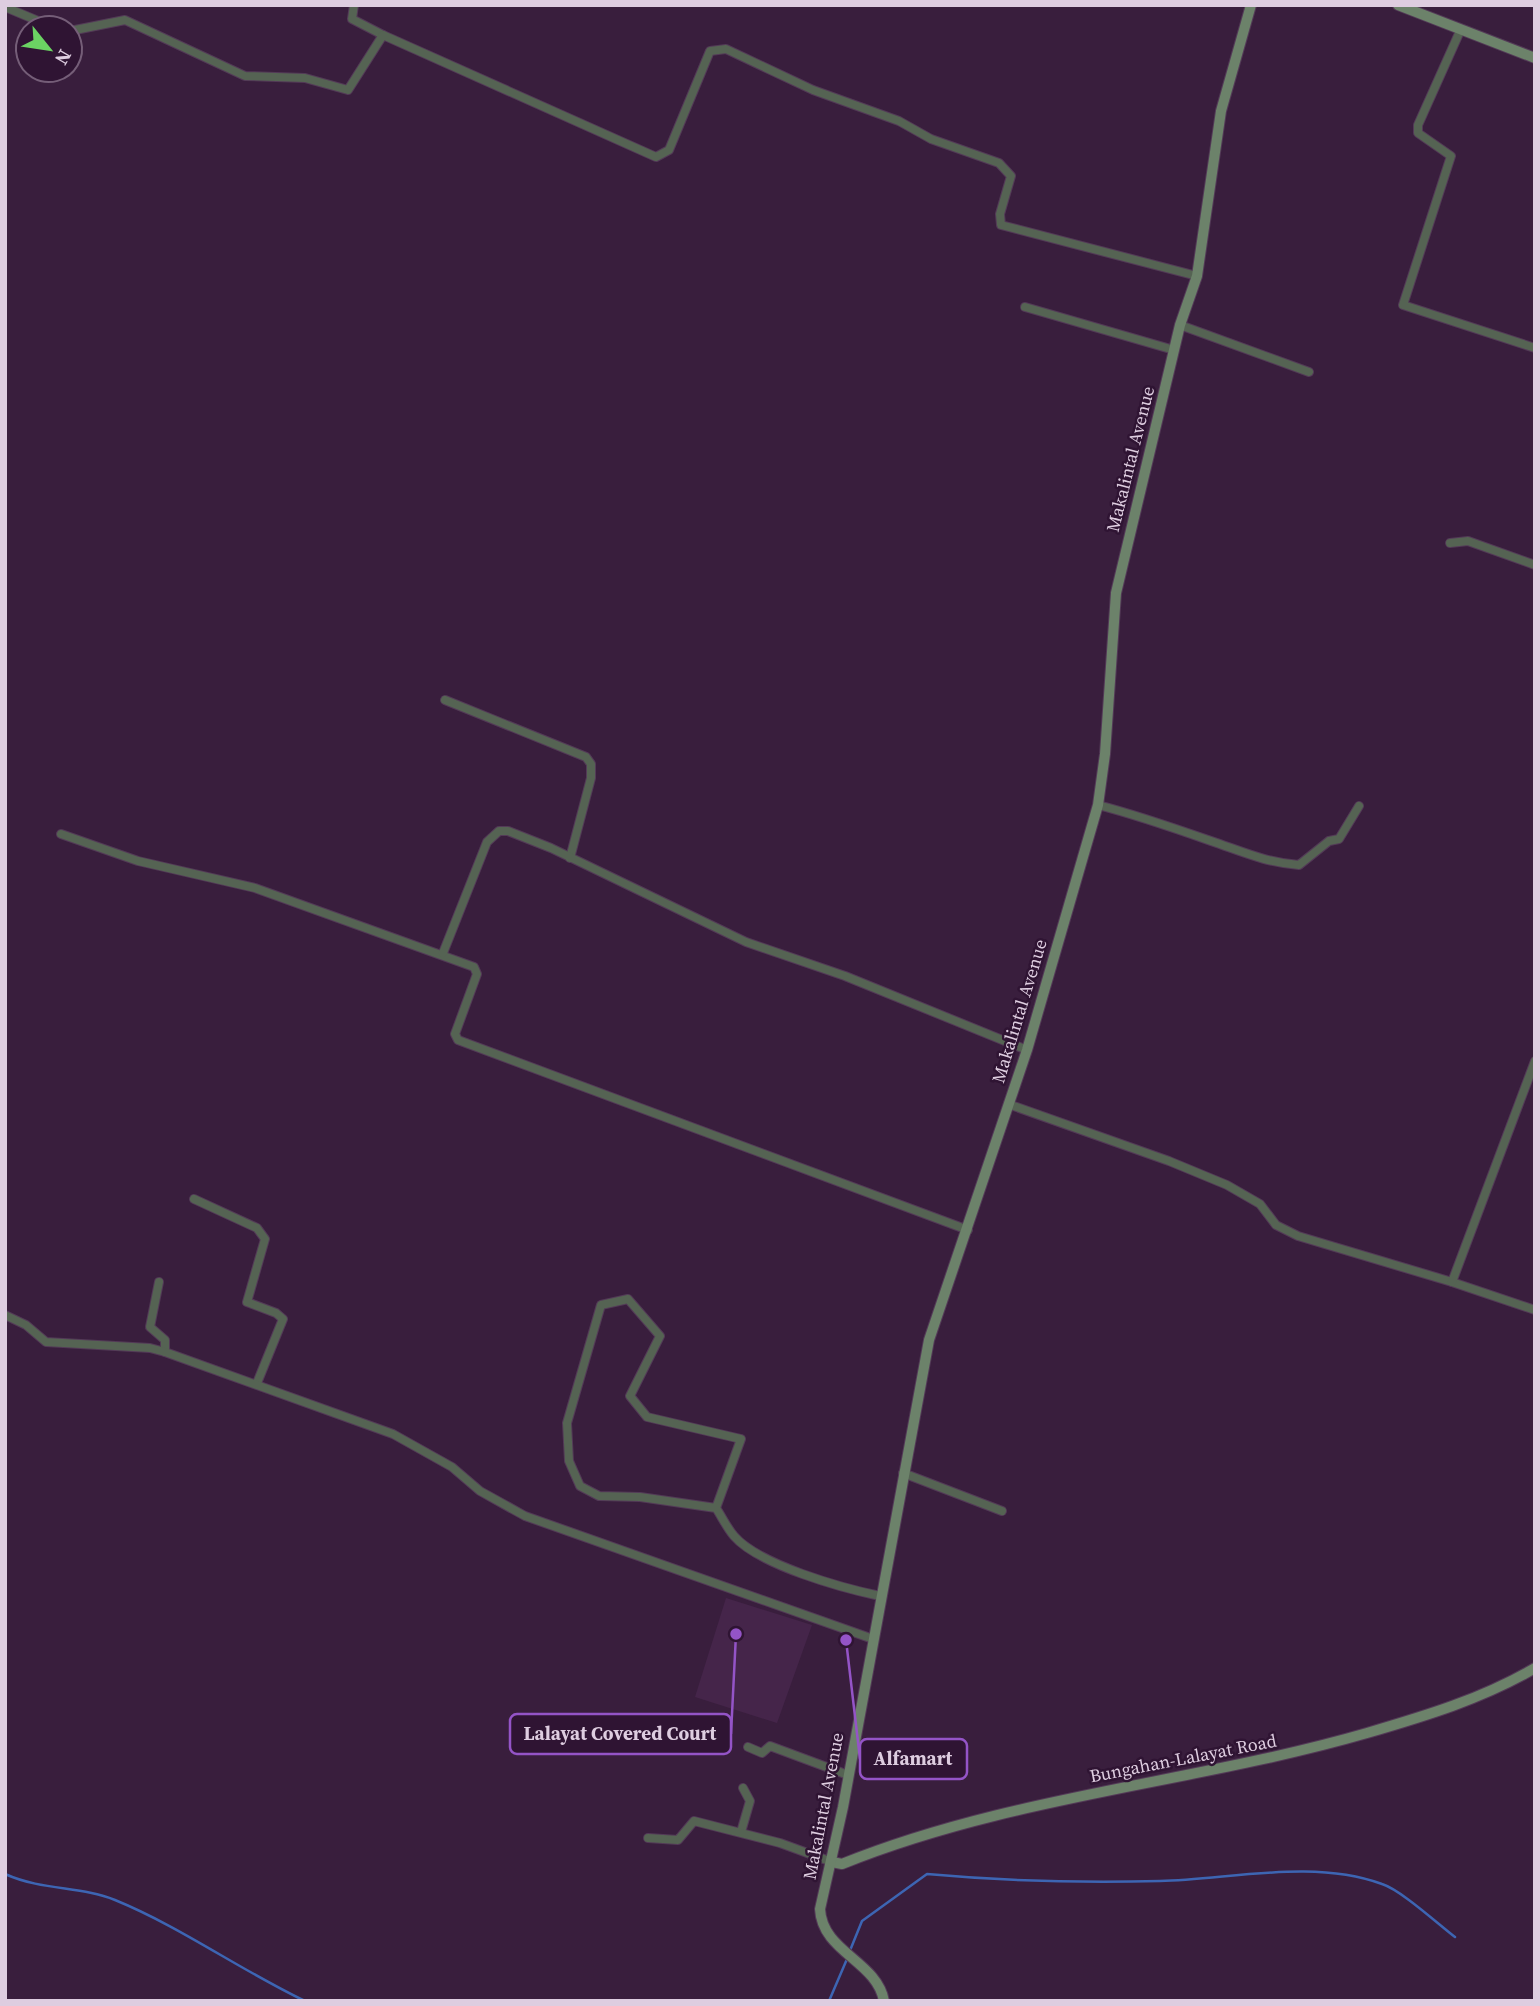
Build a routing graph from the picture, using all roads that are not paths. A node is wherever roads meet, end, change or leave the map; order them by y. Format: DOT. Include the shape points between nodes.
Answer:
graph roads {
  1 [pos="354,5"];
  2 [pos="1251,5"];
  3 [pos="1398,5"];
  4 [pos="5,7"];
  5 [pos="22,14"];
  6 [pos="84,28"];
  7 [pos="1461,29"];
  8 [pos="383,34"];
  9 [pos="1535,58"];
  10 [pos="1197,276"];
  11 [pos="1025,307"];
  12 [pos="1180,326"];
  13 [pos="1535,348"];
  14 [pos="1174,350"];
  15 [pos="1309,372"];
  16 [pos="1450,543"];
  17 [pos="1535,565"];
  18 [pos="444,700"];
  19 [pos="1098,805"];
  20 [pos="1359,806"];
  21 [pos="61,834"];
  22 [pos="570,858"];
  23 [pos="443,953"];
  24 [pos="1027,1050"];
  25 [pos="1535,1061"];
  26 [pos="1008,1104"];
  27 [pos="194,1199"];
  28 [pos="968,1230"];
  29 [pos="159,1282"];
  30 [pos="1452,1282"];
  31 [pos="1535,1310"];
  32 [pos="5,1315"];
  33 [pos="165,1352"];
  34 [pos="257,1383"];
  35 [pos="903,1473"];
  36 [pos="716,1508"];
  37 [pos="1002,1511"];
  38 [pos="880,1596"];
  39 [pos="873,1639"];
  40 [pos="1535,1668"];
  41 [pos="748,1747"];
  42 [pos="849,1775"];
  43 [pos="743,1788"];
  44 [pos="740,1832"];
  45 [pos="648,1838"];
  46 [pos="832,1862"];
  47 [pos="884,2001"];
  1 -- 8 [label="street" via="352,19"];
  2 -- 10 [label="main road, Makalintal Avenue" via="1221,111"];
  3 -- 7 [label="main road"];
  4 -- 5 [label="street"];
  6 -- 8 [label="street" via="125,20 245,76 305,78 348,90"];
  7 -- 9 [label="main road"];
  7 -- 13 [label="street" via="1418,125 1418,133 1451,156 1402,305"];
  8 -- 10 [label="street" via="656,157 669,150 710,51 726,49 813,89 899,121 931,139 1005,166 1011,176 1001,225"];
  10 -- 12 [label="main road, Makalintal Avenue"];
  11 -- 14 [label="street"];
  12 -- 14 [label="main road, Makalintal Avenue"];
  12 -- 15 [label="street"];
  14 -- 19 [label="main road, Makalintal Avenue" via="1116,593"];
  16 -- 17 [label="street" via="1468,541"];
  18 -- 22 [label="street" via="586,757 592,764"];
  19 -- 20 [label="street" via="1248,856 1299,865 1329,841 1339,839"];
  19 -- 24 [label="main road, Makalintal Avenue"];
  21 -- 23 [label="street" via="138,861 255,888"];
  22 -- 23 [label="street" via="508,831 491,836"];
  22 -- 24 [label="street" via="746,942 845,975"];
  23 -- 28 [label="street" via="474,967 477,974 457,1026 458,1040"];
  24 -- 26 [label="main road, Makalintal Avenue"];
  25 -- 30 [label="street"];
  26 -- 28 [label="main road, Makalintal Avenue"];
  26 -- 30 [label="street" via="1227,1185 1260,1204 1276,1225 1298,1236"];
  27 -- 34 [label="street" via="257,1228 265,1239 247,1302 283,1319"];
  28 -- 35 [label="main road, Makalintal Avenue" via="929,1340"];
  29 -- 33 [label="street" via="150,1327 165,1340"];
  30 -- 31 [label="street"];
  32 -- 33 [label="street" via="46,1342"];
  33 -- 34 [label="street"];
  34 -- 39 [label="street" via="393,1434 452,1467 480,1492 526,1516"];
  35 -- 37 [label="street"];
  35 -- 38 [label="main road, Makalintal Avenue"];
  36 -- 36 [label="street" via="599,1496 580,1486 569,1461 568,1423 601,1306 628,1299 660,1336 630,1396 647,1417 741,1438"];
  36 -- 38 [label="street" via="735,1537 763,1556 835,1586"];
  38 -- 39 [label="main road, Makalintal Avenue"];
  39 -- 42 [label="main road, Makalintal Avenue"];
  40 -- 46 [label="main road, Bungahan-Lalayat Road" via="1466,1702 1287,1756 943,1828 842,1864"];
  41 -- 42 [label="street" via="762,1753 769,1746"];
  42 -- 46 [label="main road, Makalintal Avenue"];
  43 -- 44 [label="street" via="750,1801"];
  44 -- 45 [label="street" via="694,1821 678,1840"];
  44 -- 46 [label="street"];
  46 -- 47 [label="main road, Makalintal Avenue" via="821,1922 833,1941 878,1982"];
}
